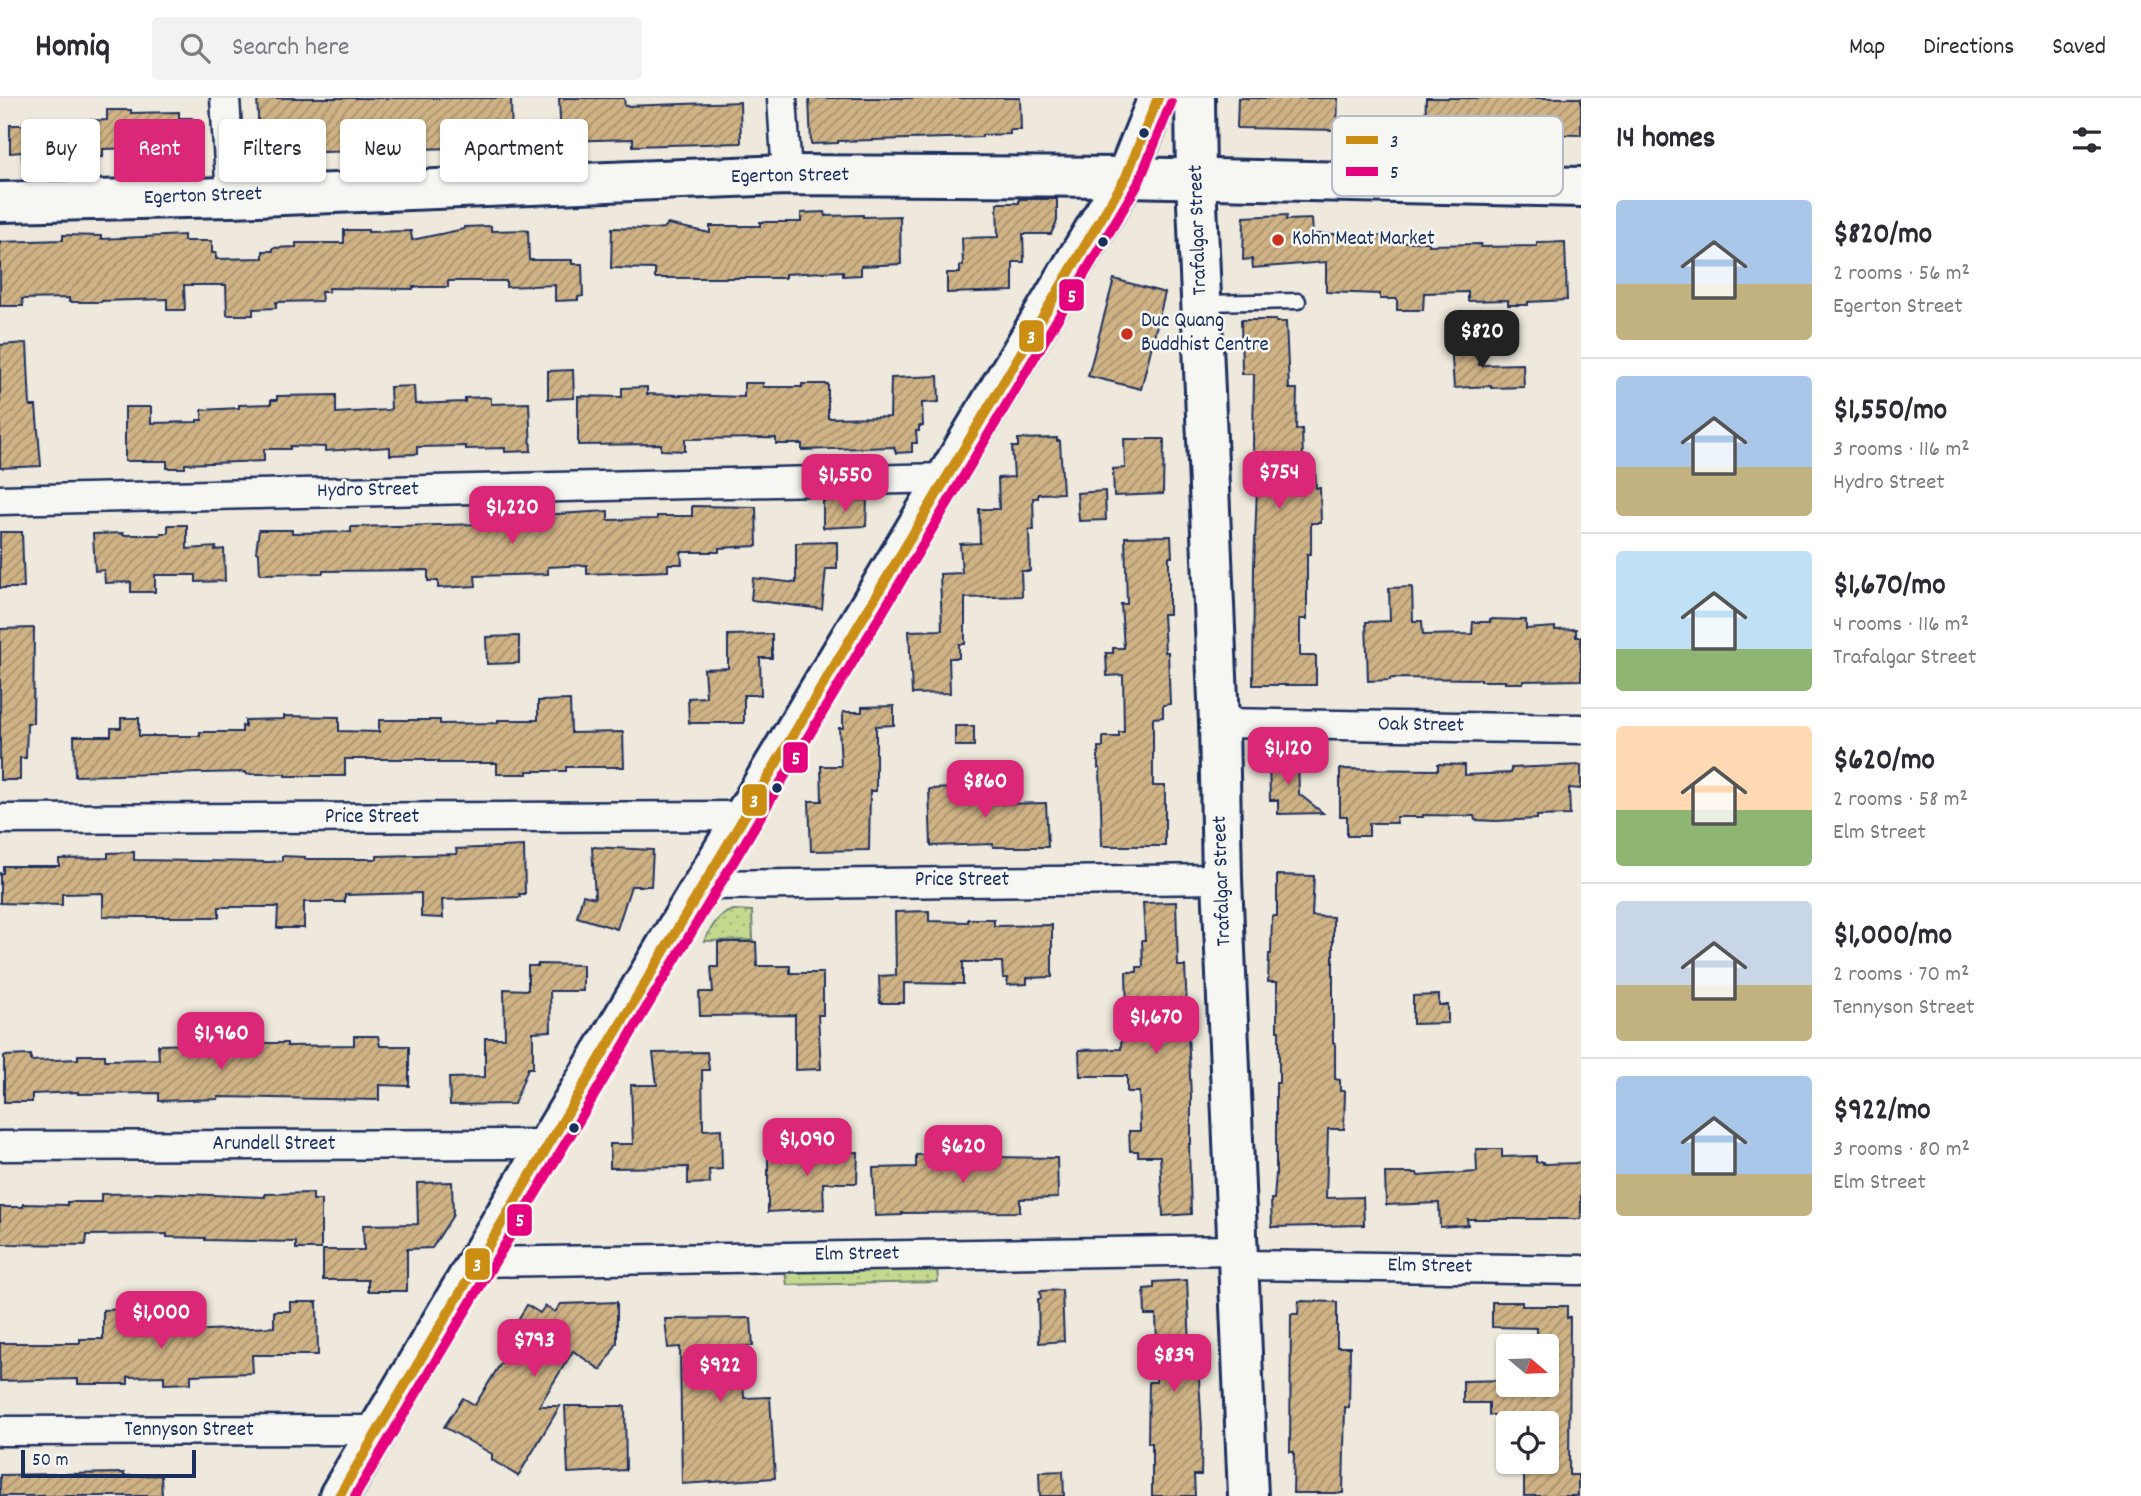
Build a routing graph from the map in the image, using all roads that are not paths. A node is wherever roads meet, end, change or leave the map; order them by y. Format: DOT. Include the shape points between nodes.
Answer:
graph roads {
  1 [pos="225,98"];
  2 [pos="782,98"];
  3 [pos="1158,98"];
  4 [pos="1195,98"];
  5 [pos="787,175"];
  6 [pos="1126,177"];
  7 [pos="1196,179"];
  8 [pos="1332,182"];
  9 [pos="1563,187"];
  10 [pos="1581,187"];
  11 [pos="230,197"];
  12 [pos="0,202"];
  13 [pos="1298,301"];
  14 [pos="1202,303"];
  15 [pos="946,478"];
  16 [pos="0,500"];
  17 [pos="1219,723"];
  18 [pos="1581,729"];
  19 [pos="744,816"];
  20 [pos="0,819"];
  21 [pos="1222,879"];
  22 [pos="703,885"];
  23 [pos="549,1144"];
  24 [pos="0,1146"];
  25 [pos="1238,1257"];
  26 [pos="477,1262"];
  27 [pos="1581,1270"];
  28 [pos="379,1430"];
  29 [pos="0,1432"];
  30 [pos="339,1496"];
  31 [pos="1248,1496"];
  1 -- 11 [label="street"];
  2 -- 5 [label="street"];
  3 -- 6 [label="main road"];
  4 -- 7 [label="main road, Trafalgar Street"];
  5 -- 6 [label="main road, Egerton Street"];
  5 -- 11 [label="main road, Egerton Street"];
  6 -- 7 [label="main road, Egerton Street"];
  6 -- 15 [label="main road"];
  7 -- 8 [label="main road, Egerton Street"];
  7 -- 14 [label="main road, Trafalgar Street"];
  9 -- 10 [label="main road, Egerton Street"];
  11 -- 12 [label="main road, Egerton Street"];
  13 -- 14 [label="lane"];
  14 -- 17 [label="main road, Trafalgar Street"];
  15 -- 16 [label="street, Hydro Street"];
  15 -- 19 [label="main road"];
  17 -- 18 [label="street, Oak Street"];
  17 -- 21 [label="main road, Trafalgar Street"];
  19 -- 20 [label="street, Price Street"];
  19 -- 22 [label="main road"];
  21 -- 22 [label="street, Price Street"];
  21 -- 25 [label="main road, Trafalgar Street"];
  22 -- 23 [label="main road"];
  23 -- 24 [label="street, Arundell Street"];
  23 -- 26 [label="main road"];
  25 -- 26 [label="street, Elm Street"];
  25 -- 27 [label="street, Elm Street"];
  25 -- 31 [label="main road, Trafalgar Street"];
  26 -- 28 [label="main road"];
  28 -- 29 [label="street, Tennyson Street"];
  28 -- 30 [label="main road"];
}
